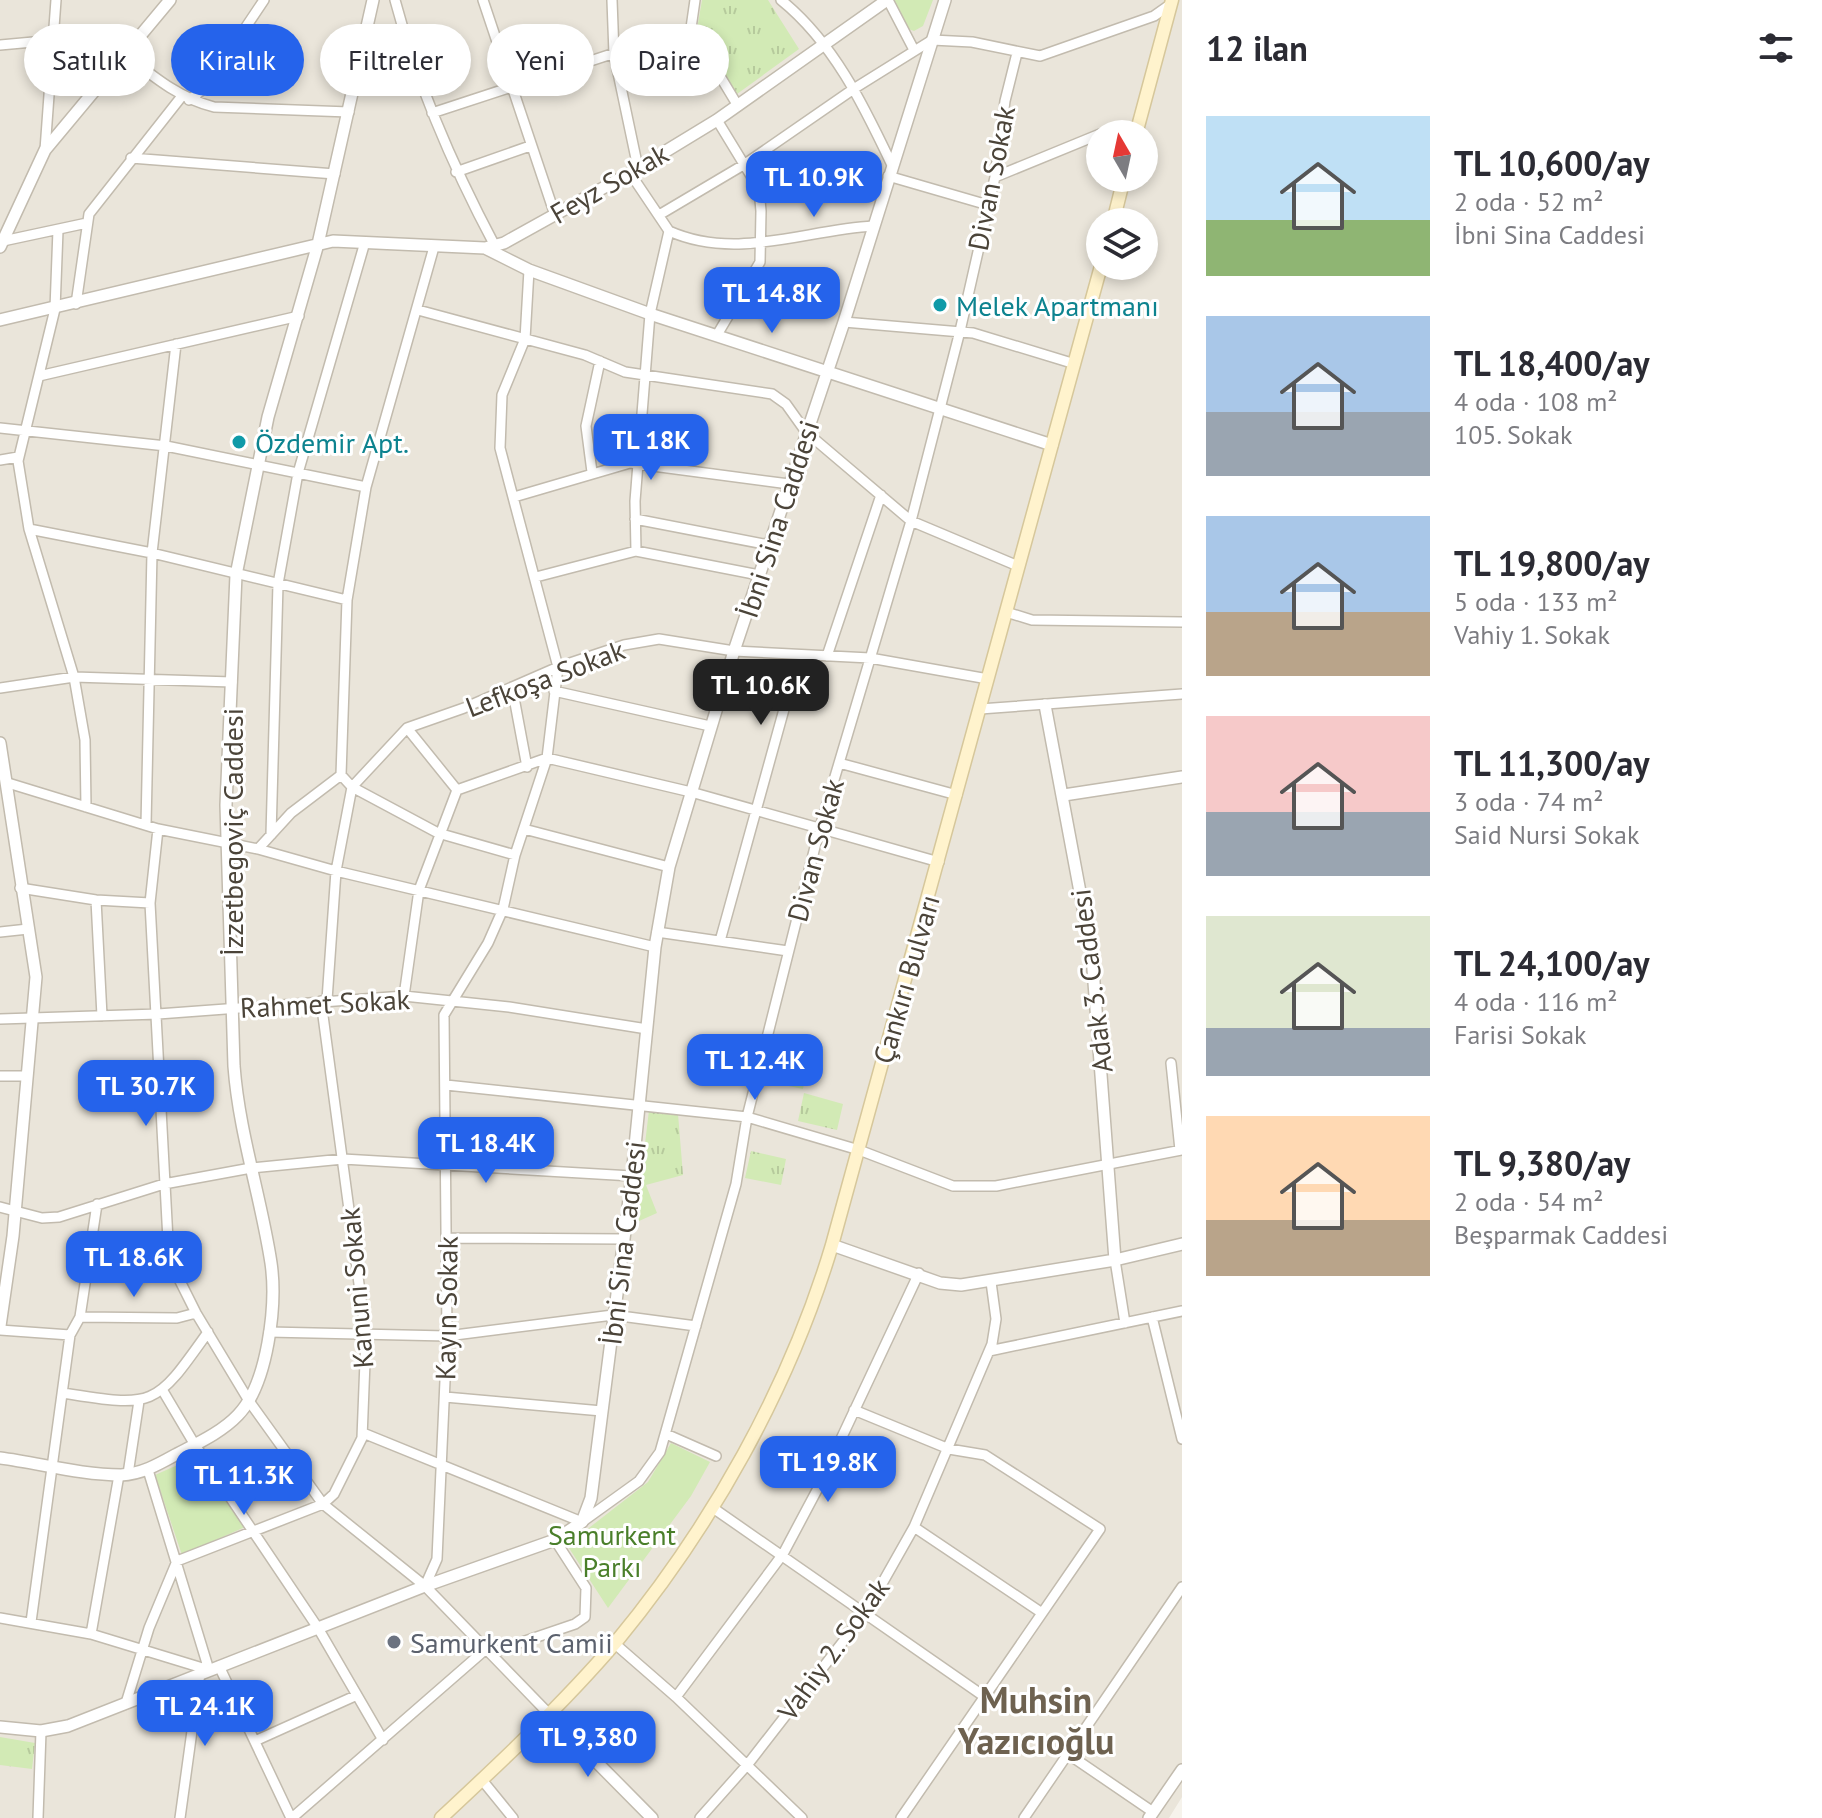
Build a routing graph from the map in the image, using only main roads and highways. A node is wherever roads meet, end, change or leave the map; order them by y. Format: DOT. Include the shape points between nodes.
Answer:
graph roads {
  1 [pos="1169,1"];
  2 [pos="1139,120"];
  3 [pos="1097,280"];
  4 [pos="441,1818"];
  1 -- 2 [label="main road"];
  3 -- 4 [label="main road, Çankırı Bulvarı" via="859,1150 793,1353 713,1508 660,1585 549,1714"];
}
